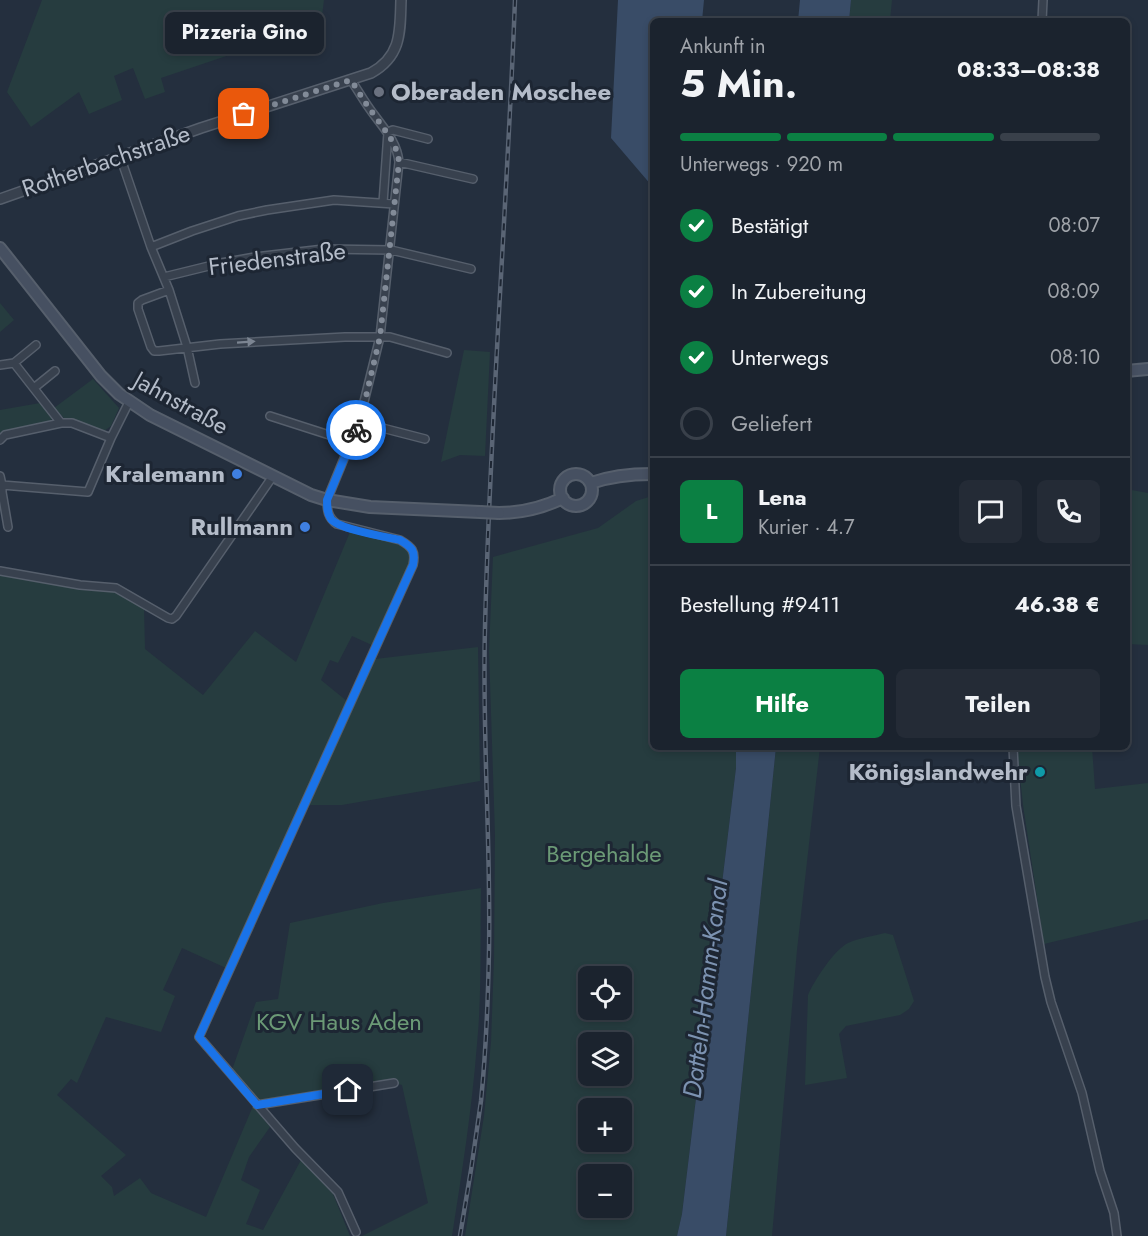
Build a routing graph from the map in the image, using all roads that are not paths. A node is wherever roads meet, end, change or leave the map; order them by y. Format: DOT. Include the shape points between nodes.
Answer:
graph roads {
  1 [pos="401,0"];
  2 [pos="1043,0"];
  3 [pos="1042,18"];
  4 [pos="351,80"];
  5 [pos="388,132"];
  6 [pos="428,139"];
  7 [pos="120,156"];
  8 [pos="399,162"];
  9 [pos="473,179"];
  10 [pos="0,199"];
  11 [pos="382,203"];
  12 [pos="394,204"];
  13 [pos="151,247"];
  14 [pos="0,248"];
  15 [pos="391,250"];
  16 [pos="471,269"];
  17 [pos="164,277"];
  18 [pos="169,290"];
  19 [pos="380,337"];
  20 [pos="36,345"];
  21 [pos="187,347"];
  22 [pos="447,353"];
  23 [pos="14,363"];
  24 [pos="0,365"];
  25 [pos="1148,369"];
  26 [pos="55,371"];
  27 [pos="1130,371"];
  28 [pos="195,383"];
  29 [pos="34,388"];
  30 [pos="129,402"];
  31 [pos="270,416"];
  32 [pos="360,422"];
  33 [pos="61,423"];
  34 [pos="111,438"];
  35 [pos="425,439"];
  36 [pos="0,440"];
  37 [pos="351,442"];
  38 [pos="650,474"];
  39 [pos="0,476"];
  40 [pos="273,476"];
  41 [pos="591,483"];
  42 [pos="2,485"];
  43 [pos="563,498"];
  44 [pos="327,500"];
  45 [pos="8,527"];
  46 [pos="0,571"];
  47 [pos="1013,750"];
  48 [pos="394,1083"];
  49 [pos="257,1105"];
  50 [pos="356,1232"];
  51 [pos="1117,1236"];
  1 -- 4 [label="street, Rotherbachstraße" via="399,38 393,52 379,68"];
  2 -- 3 [label="street"];
  4 -- 5 [label="street"];
  4 -- 7 [label="street, Rotherbachstraße"];
  5 -- 6 [label="street"];
  5 -- 8 [label="street"];
  5 -- 11 [label="street"];
  7 -- 10 [label="street, Rotherbachstraße"];
  7 -- 13 [label="street"];
  8 -- 9 [label="street"];
  8 -- 12 [label="street"];
  11 -- 12 [label="street"];
  11 -- 13 [label="street" via="334,200 267,210 238,216"];
  12 -- 15 [label="street"];
  13 -- 17 [label="street"];
  14 -- 30 [label="main road, Jahnstraße" via="100,376"];
  15 -- 16 [label="street, Friedenstraße"];
  15 -- 17 [label="street, Friedenstraße" via="290,252"];
  15 -- 19 [label="street"];
  17 -- 18 [label="street"];
  18 -- 21 [label="street"];
  18 -- 21 [label="street" via="142,300 138,309 154,351"];
  21 -- 19 [label="street, one-way" via="314,337"];
  19 -- 22 [label="street"];
  19 -- 32 [label="street"];
  20 -- 23 [label="street"];
  21 -- 28 [label="street"];
  23 -- 24 [label="street"];
  23 -- 29 [label="street"];
  25 -- 27 [label="main road"];
  26 -- 29 [label="street"];
  29 -- 33 [label="street"];
  30 -- 34 [label="street"];
  30 -- 40 [label="main road, Jahnstraße"];
  31 -- 37 [label="street"];
  32 -- 35 [label="street"];
  32 -- 37 [label="street"];
  33 -- 34 [label="street" via="72,423"];
  33 -- 36 [label="street" via="5,435"];
  34 -- 42 [label="street" via="88,492"];
  37 -- 44 [label="street"];
  38 -- 41 [label="main road" via="615,476"];
  39 -- 42 [label="street"];
  40 -- 44 [label="main road, Jahnstraße"];
  40 -- 46 [label="street" via="172,619 116,588"];
  41 -- 43 [label="main road" via="592,493 586,502 573,505"];
  41 -- 43 [label="main road" via="584,476 571,475 561,485"];
  42 -- 45 [label="street"];
  43 -- 44 [label="main road, Jahnstraße, bridge" via="516,513 370,507"];
  44 -- 49 [label="street" via="327,512 337,524 400,540 415,557 199,1037"];
  47 -- 51 [label="street" via="1016,806 1045,977 1082,1093"];
  48 -- 49 [label="street"];
  49 -- 50 [label="street" via="338,1192"];
}
